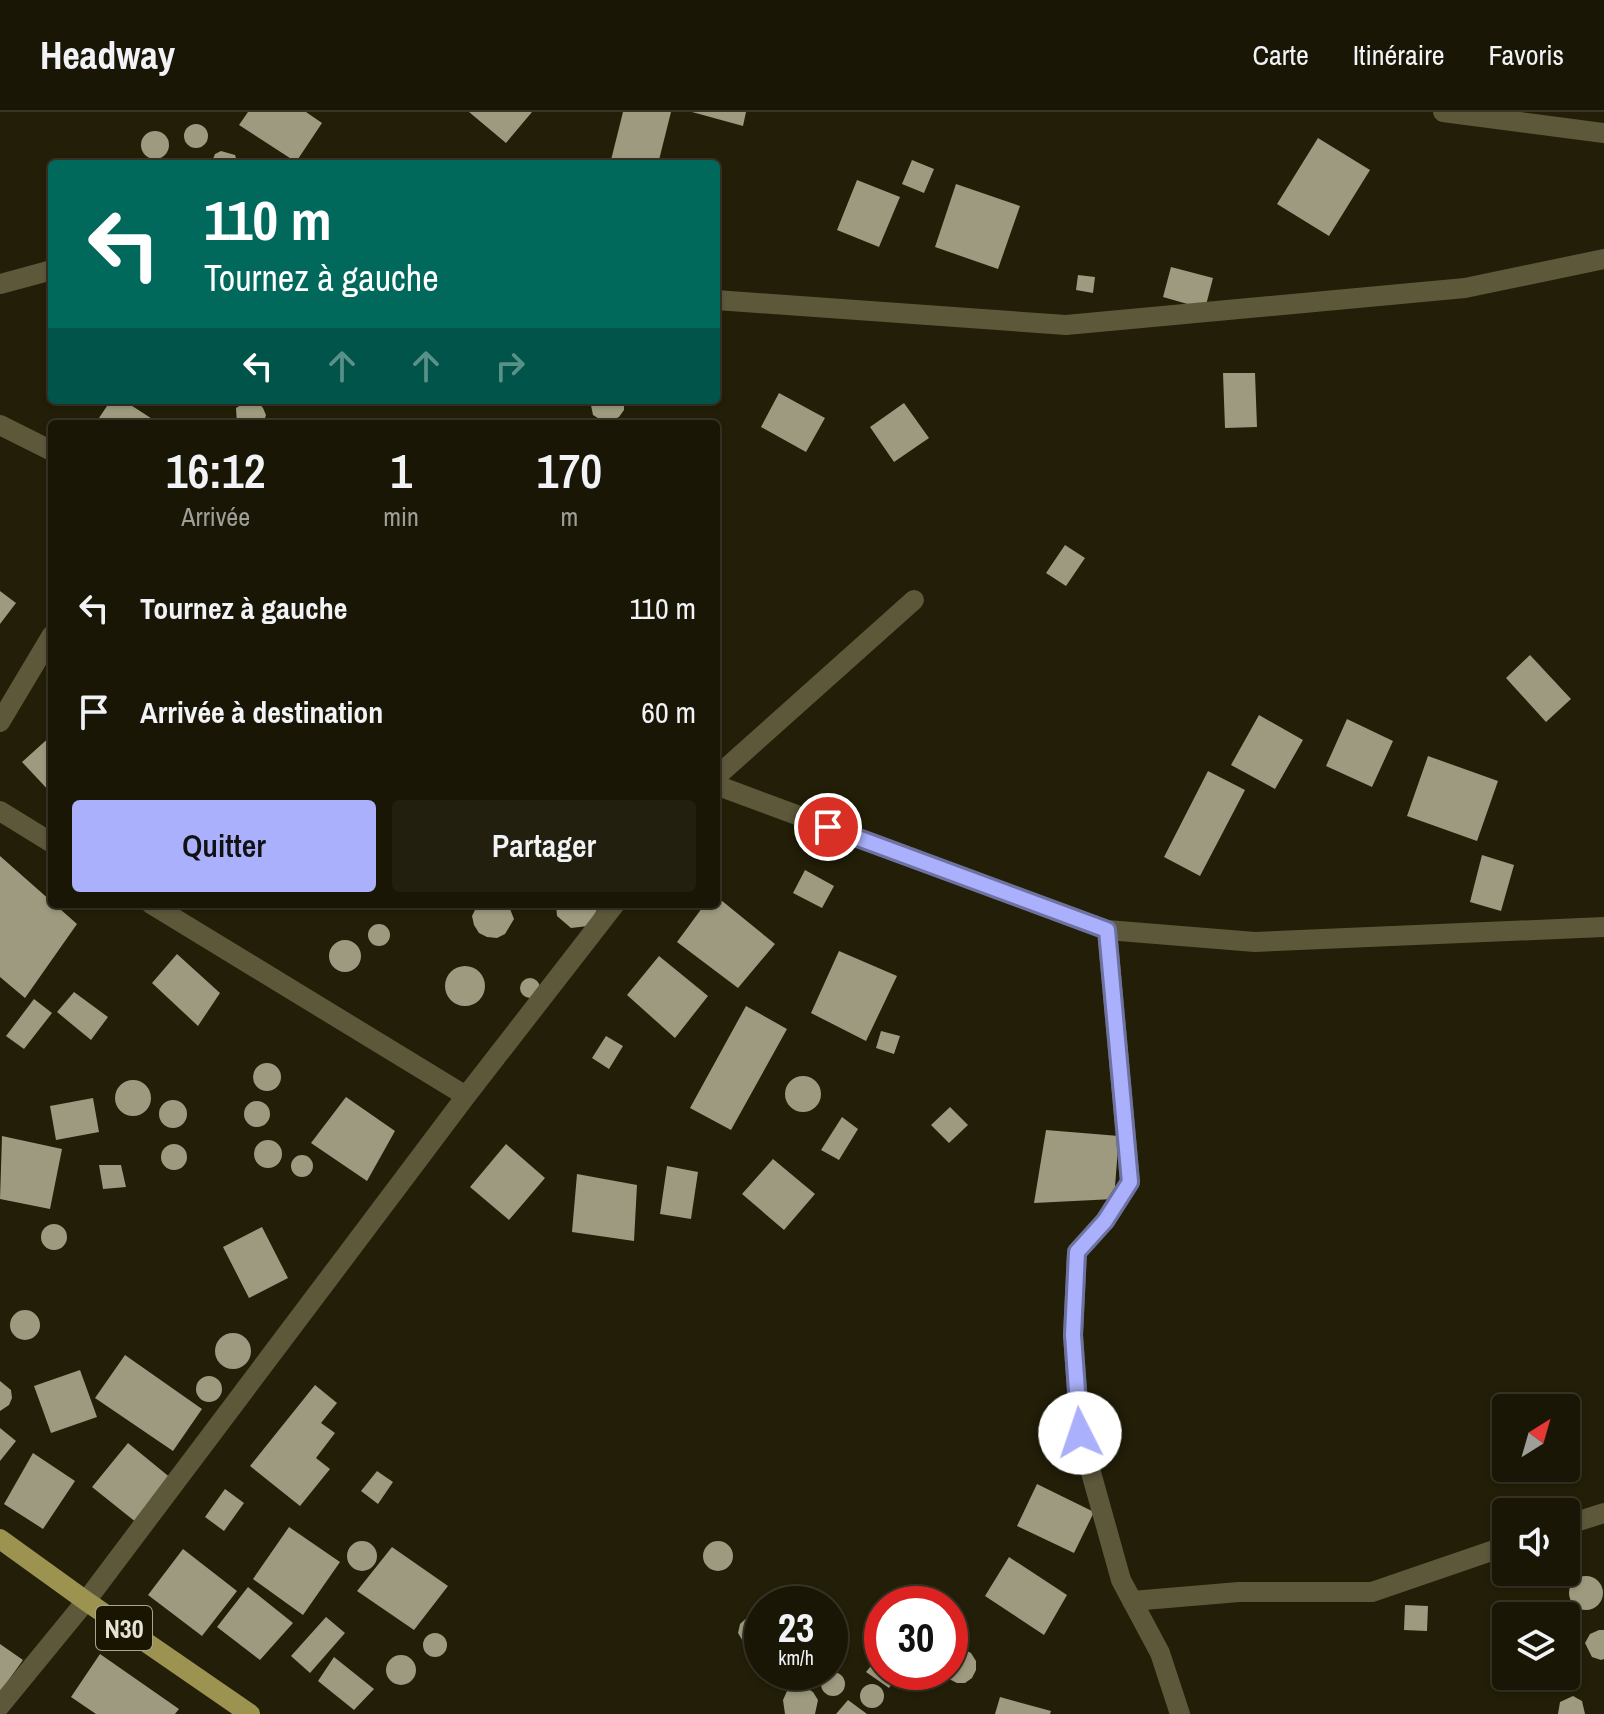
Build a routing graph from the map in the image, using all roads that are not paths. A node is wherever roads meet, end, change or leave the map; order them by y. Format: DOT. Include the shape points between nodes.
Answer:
graph roads {
  1 [pos="1443,112"];
  2 [pos="1604,133"];
  3 [pos="1604,259"];
  4 [pos="48,271"];
  5 [pos="0,284"];
  6 [pos="720,300"];
  7 [pos="0,425"];
  8 [pos="48,449"];
  9 [pos="914,600"];
  10 [pos="48,642"];
  11 [pos="0,722"];
  12 [pos="720,773"];
  13 [pos="720,786"];
  14 [pos="0,811"];
  15 [pos="48,841"];
  16 [pos="158,908"];
  17 [pos="612,908"];
  18 [pos="1604,927"];
  19 [pos="1107,930"];
  20 [pos="466,1096"];
  21 [pos="1604,1513"];
  22 [pos="1580,1521"];
  23 [pos="0,1539"];
  24 [pos="1492,1551"];
  25 [pos="86,1601"];
  26 [pos="1132,1601"];
  27 [pos="0,1706"];
  28 [pos="250,1714"];
  29 [pos="1180,1714"];
  1 -- 2 [label="street"];
  3 -- 6 [label="street" via="1465,288 1066,325"];
  4 -- 5 [label="street"];
  7 -- 8 [label="street"];
  9 -- 12 [label="street"];
  10 -- 11 [label="street"];
  13 -- 19 [label="street"];
  14 -- 15 [label="street"];
  16 -- 20 [label="street"];
  17 -- 20 [label="street"];
  18 -- 19 [label="street" via="1255,942"];
  19 -- 26 [label="street" via="1130,1182 1077,1252 1073,1335 1080,1433 1121,1580"];
  20 -- 25 [label="street"];
  21 -- 22 [label="street"];
  23 -- 25 [label="main road, N30"];
  24 -- 26 [label="street" via="1372,1592 1239,1592"];
  25 -- 27 [label="street"];
  25 -- 28 [label="main road, N30"];
  26 -- 29 [label="street" via="1160,1653"];
}
